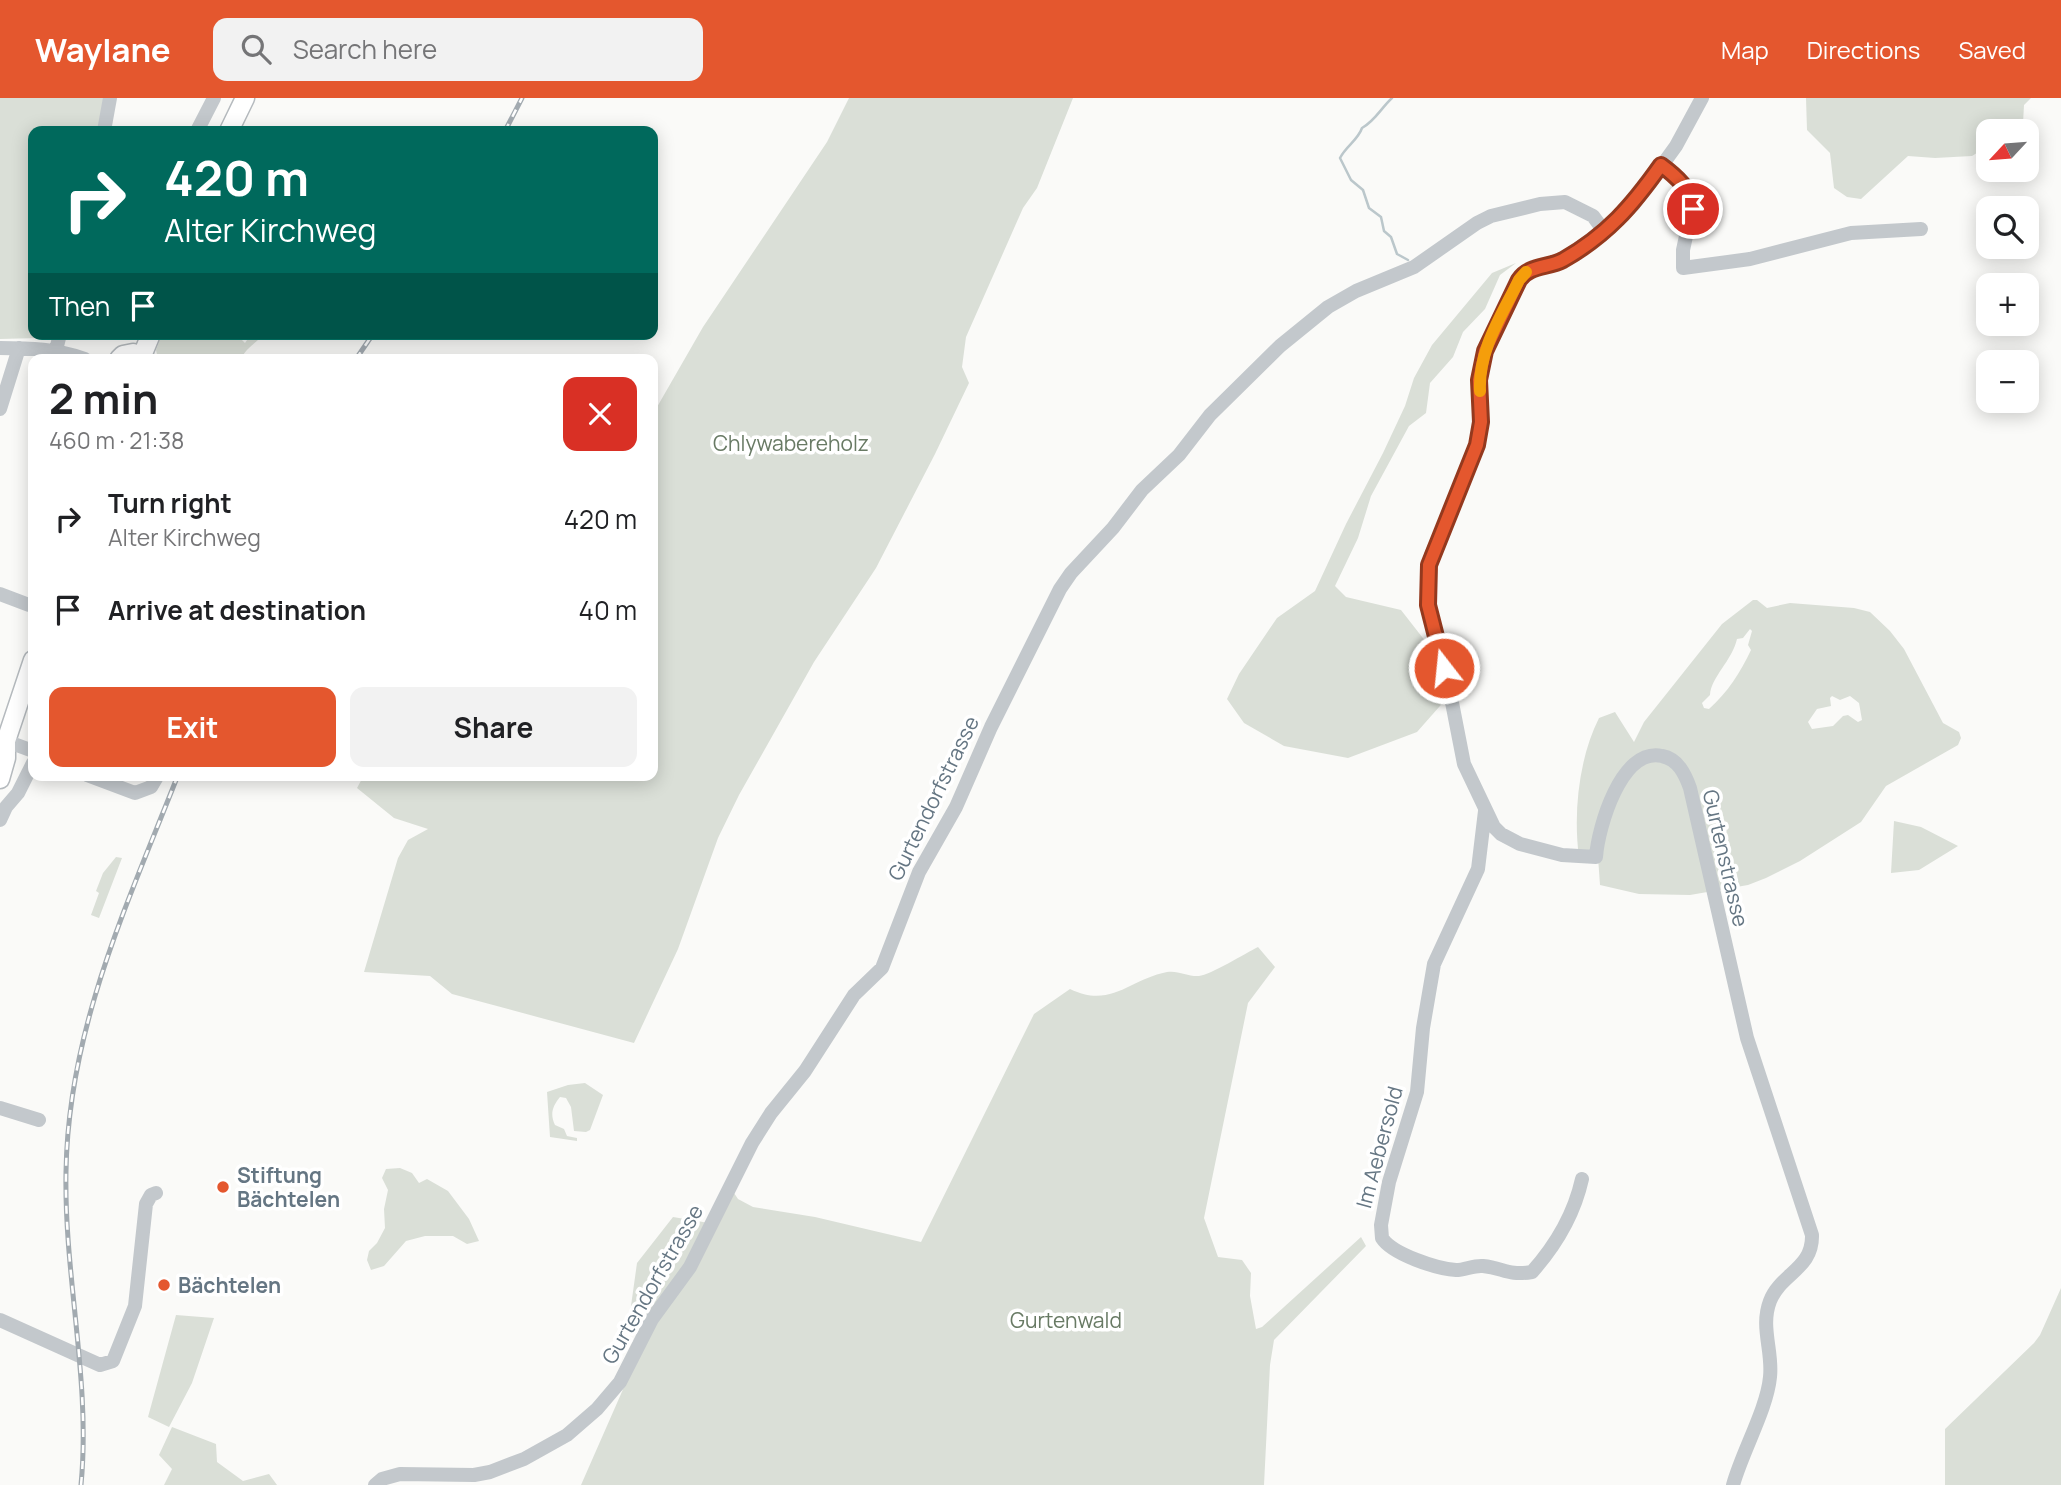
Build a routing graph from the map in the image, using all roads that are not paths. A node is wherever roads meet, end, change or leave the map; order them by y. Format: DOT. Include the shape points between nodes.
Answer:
graph roads {
  1 [pos="110,98"];
  2 [pos="214,98"];
  3 [pos="245,98"];
  4 [pos="1702,98"];
  5 [pos="105,126"];
  6 [pos="200,126"];
  7 [pos="231,126"];
  8 [pos="1661,165"];
  9 [pos="1921,229"];
  10 [pos="1604,230"];
  11 [pos="59,340"];
  12 [pos="0,348"];
  13 [pos="19,348"];
  14 [pos="56,351"];
  15 [pos="68,354"];
  16 [pos="0,409"];
  17 [pos="0,594"];
  18 [pos="28,605"];
  19 [pos="28,674"];
  20 [pos="3,746"];
  21 [pos="28,750"];
  22 [pos="28,773"];
  23 [pos="0,779"];
  24 [pos="103,781"];
  25 [pos="155,781"];
  26 [pos="1485,811"];
  27 [pos="0,820"];
  28 [pos="0,1108"];
  29 [pos="39,1121"];
  30 [pos="1581,1179"];
  31 [pos="156,1193"];
  32 [pos="0,1320"];
  33 [pos="466,1480"];
  34 [pos="375,1485"];
  35 [pos="1733,1485"];
  1 -- 5 [label="street"];
  2 -- 6 [label="street"];
  3 -- 7 [label="main road"];
  4 -- 8 [label="street, Gurtenstrasse"];
  8 -- 9 [label="street" via="1680,182 1693,204 1683,268 1749,259 1851,233"];
  8 -- 10 [label="street, Gurtenstrasse" via="1634,204"];
  10 -- 26 [label="street, Gurtenstrasse" via="1560,262 1529,270 1519,280 1485,351 1479,380 1477,445 1429,565 1428,605 1460,747"];
  10 -- 33 [label="street, Gurtendorfstrasse" via="1593,216 1565,202 1491,216 1414,267 1356,291 1315,317 1210,415 1060,589 956,807 919,872 882,968 854,995 752,1143 690,1268 652,1319 620,1382 567,1435 524,1459"];
  11 -- 14 [label="street"];
  12 -- 13 [label="street"];
  13 -- 14 [label="street"];
  13 -- 16 [label="street"];
  14 -- 15 [label="street"];
  17 -- 18 [label="street"];
  19 -- 20 [label="main road"];
  20 -- 21 [label="street"];
  20 -- 23 [label="main road" via="6,758"];
  22 -- 27 [label="street"];
  24 -- 25 [label="street" via="135,793"];
  26 -- 30 [label="street, Im Aebersold" via="1478,869 1434,964 1417,1092 1389,1182 1382,1238 1394,1250 1437,1267 1455,1270 1481,1265 1516,1275 1532,1272 1566,1224"];
  26 -- 35 [label="street, Gurtenstrasse" via="1501,834 1520,844 1596,858 1614,792 1632,766 1650,756 1664,756 1686,777 1747,1038 1812,1236 1807,1259 1780,1284 1769,1302 1765,1328 1769,1384"];
  28 -- 29 [label="street"];
  31 -- 32 [label="street" via="146,1205 135,1306 113,1361 100,1365"];
  33 -- 34 [label="street, Gurtendorfstrasse" via="400,1474"];
}
